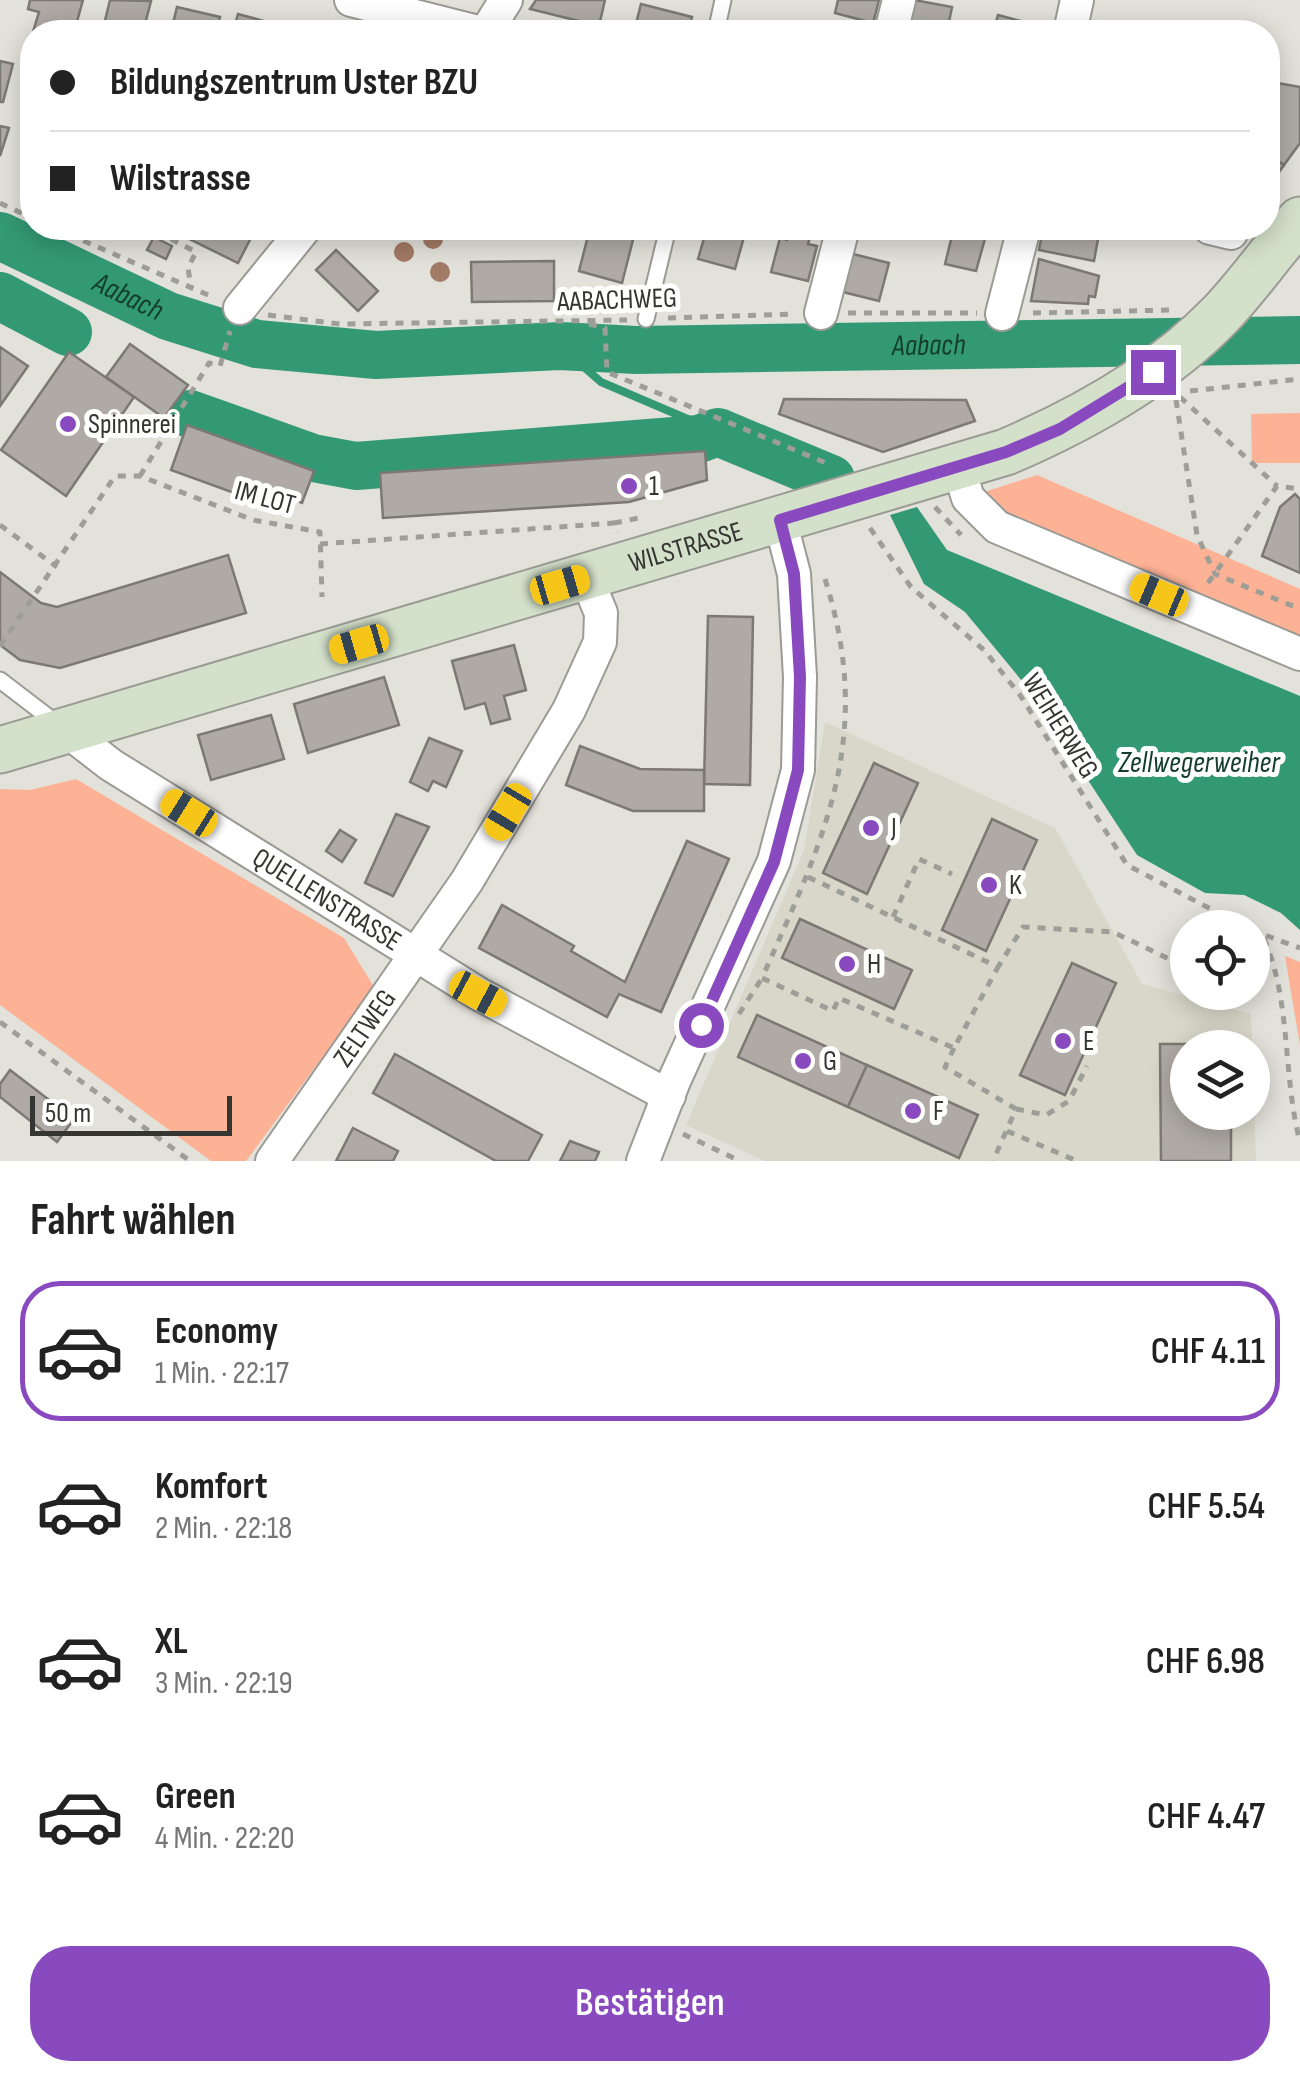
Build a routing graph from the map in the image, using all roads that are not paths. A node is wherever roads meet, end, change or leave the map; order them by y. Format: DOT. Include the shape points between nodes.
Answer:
graph roads {
  1 [pos="351,0"];
  2 [pos="430,20"];
  3 [pos="1300,220"];
  4 [pos="1280,238"];
  5 [pos="294,240"];
  6 [pos="665,240"];
  7 [pos="840,240"];
  8 [pos="1021,240"];
  9 [pos="1278,240"];
  10 [pos="238,311"];
  11 [pos="821,313"];
  12 [pos="1002,314"];
  13 [pos="646,318"];
  14 [pos="959,469"];
  15 [pos="780,520"];
  16 [pos="586,577"];
  17 [pos="1300,654"];
  18 [pos="0,680"];
  19 [pos="67,731"];
  20 [pos="0,750"];
  21 [pos="414,953"];
  22 [pos="668,1096"];
  23 [pos="272,1161"];
  24 [pos="643,1161"];
  1 -- 2 [label="street"];
  3 -- 4 [label="street, WILSTRASSE"];
  5 -- 10 [label="street"];
  6 -- 13 [label="lane"];
  7 -- 11 [label="street"];
  8 -- 12 [label="street"];
  9 -- 14 [label="street, WILSTRASSE" via="1201,311 1164,382"];
  14 -- 15 [label="street, WILSTRASSE"];
  14 -- 17 [label="street" via="968,498 997,527"];
  15 -- 16 [label="street, WILSTRASSE"];
  15 -- 22 [label="street" via="794,574 798,770 774,862"];
  16 -- 19 [label="street, WILSTRASSE"];
  16 -- 21 [label="street, ZELTWEG" via="600,614 600,642 569,710"];
  18 -- 19 [label="lane, QUELLENSTRASSE"];
  19 -- 20 [label="street, WILSTRASSE"];
  19 -- 21 [label="street, QUELLENSTRASSE"];
  21 -- 22 [label="street, QUELLENSTRASSE"];
  21 -- 23 [label="street, ZELTWEG"];
  22 -- 24 [label="street"];
}
